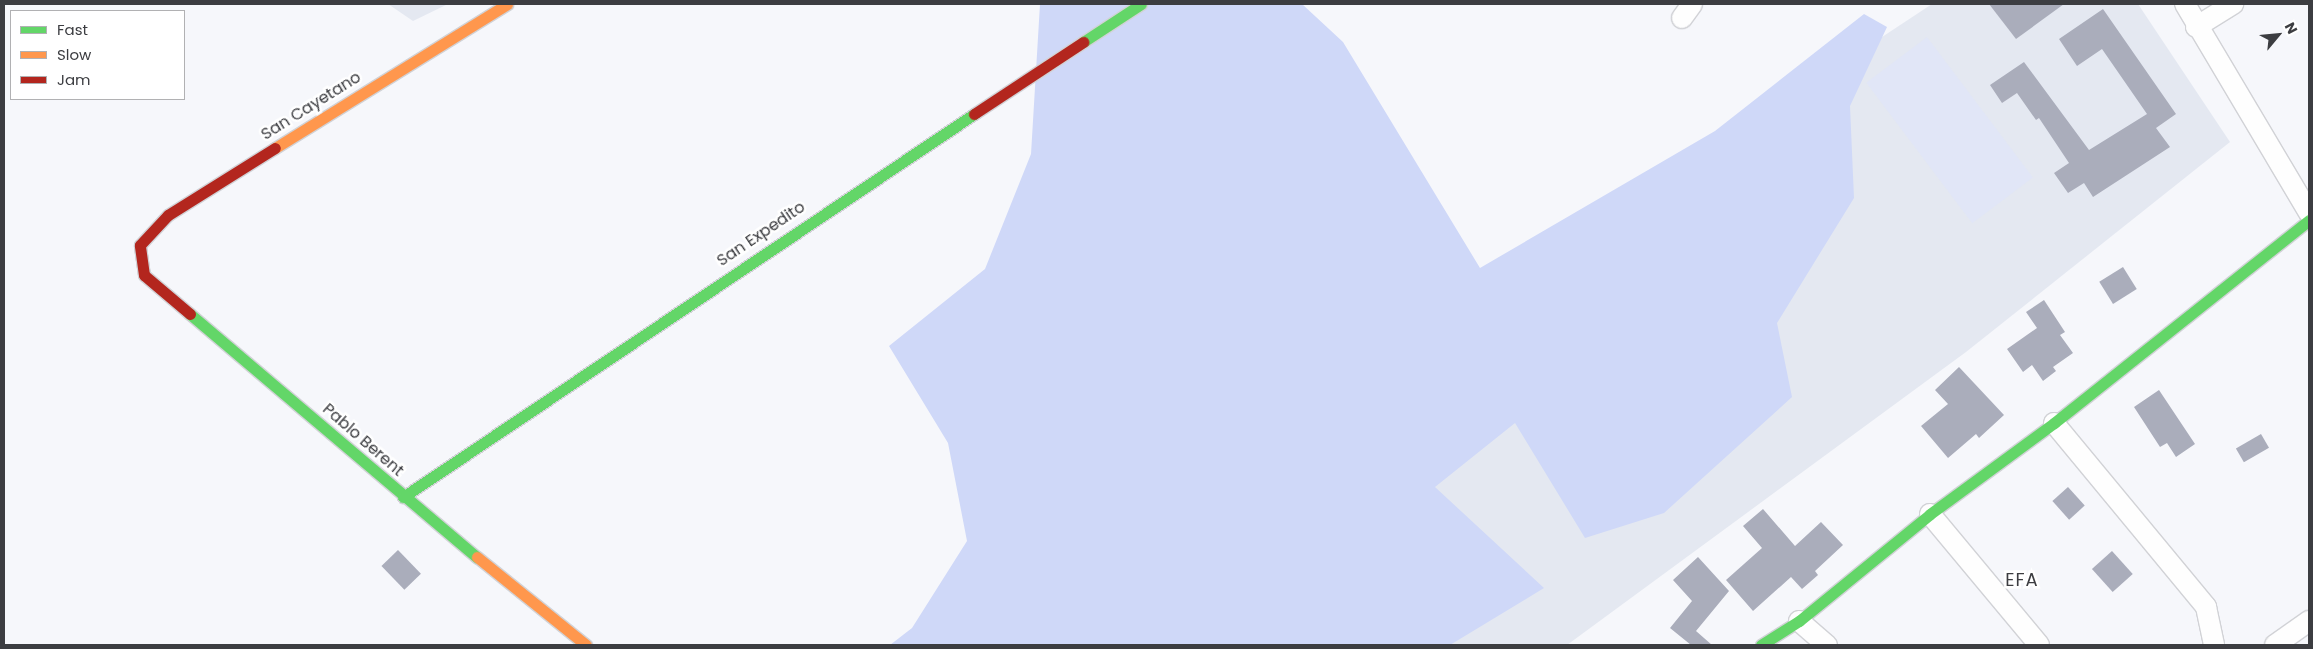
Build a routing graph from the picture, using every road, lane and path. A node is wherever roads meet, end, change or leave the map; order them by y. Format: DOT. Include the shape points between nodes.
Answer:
graph roads {
  1 [pos="507,4"];
  2 [pos="1141,4"];
  3 [pos="2185,4"];
  4 [pos="2233,4"];
  5 [pos="2196,27"];
  6 [pos="2309,213"];
  7 [pos="2309,220"];
  8 [pos="140,245"];
  9 [pos="2054,423"];
  10 [pos="403,497"];
  11 [pos="1930,514"];
  12 [pos="1799,621"];
  13 [pos="2309,622"];
  14 [pos="586,645"];
  15 [pos="1761,645"];
  16 [pos="1827,645"];
  17 [pos="2039,645"];
  18 [pos="2214,645"];
  19 [pos="2275,645"];
  1 -- 8 [label="street, San Cayetano" via="168,215"];
  2 -- 10 [label="street, San Expedito" via="818,216"];
  3 -- 5 [label="street"];
  4 -- 5 [label="street"];
  5 -- 6 [label="street"];
  7 -- 9 [label="street"];
  8 -- 10 [label="street, Pablo Berent" via="144,275"];
  9 -- 11 [label="street"];
  9 -- 18 [label="street" via="2206,608"];
  10 -- 14 [label="street, Pablo Berent"];
  11 -- 12 [label="street"];
  11 -- 17 [label="street"];
  12 -- 15 [label="street"];
  12 -- 16 [label="street"];
  13 -- 19 [label="street"];
}
